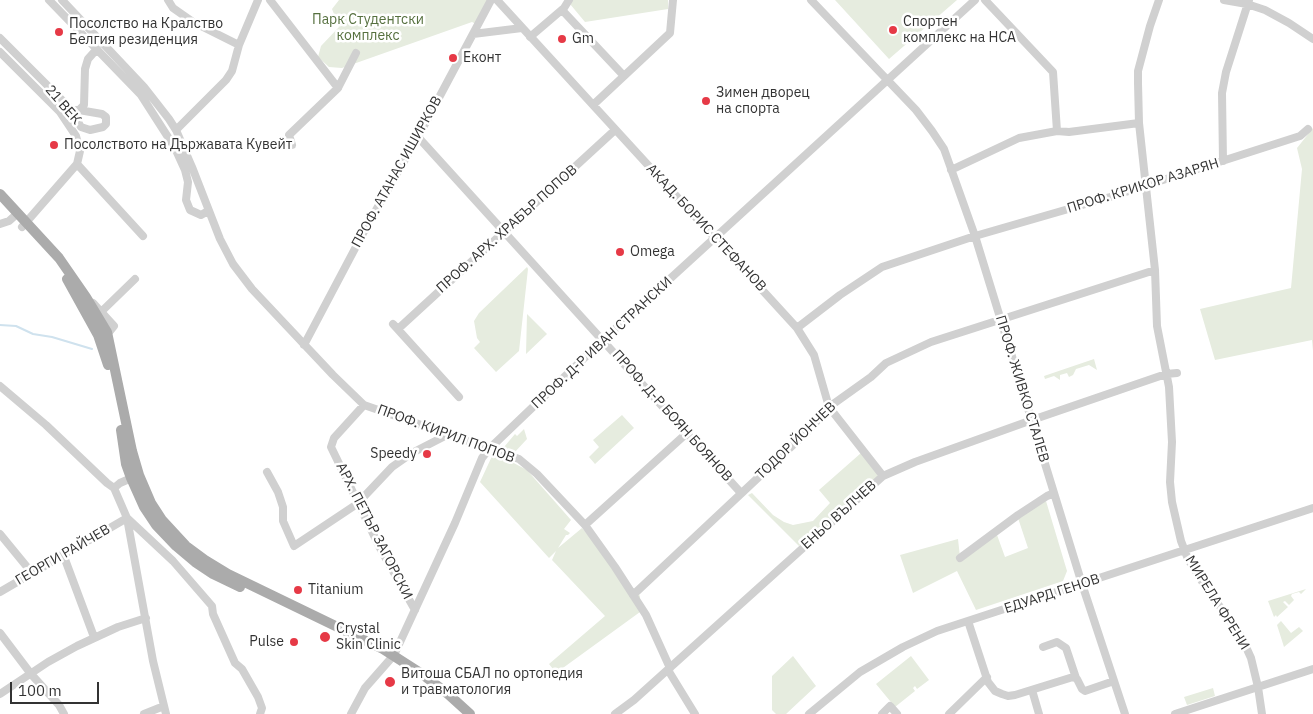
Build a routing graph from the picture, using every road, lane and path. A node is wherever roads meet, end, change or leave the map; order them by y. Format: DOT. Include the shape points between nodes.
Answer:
graph roads {
  1 [pos="49,0"];
  2 [pos="62,0"];
  3 [pos="168,0"];
  4 [pos="258,0"];
  5 [pos="270,0"];
  6 [pos="492,0"];
  7 [pos="498,0"];
  8 [pos="569,0"];
  9 [pos="674,0"];
  10 [pos="811,0"];
  11 [pos="975,0"];
  12 [pos="985,0"];
  13 [pos="1159,0"];
  14 [pos="1224,0"];
  15 [pos="1248,2"];
  16 [pos="562,10"];
  17 [pos="522,28"];
  18 [pos="473,34"];
  19 [pos="530,37"];
  20 [pos="0,38"];
  21 [pos="1313,39"];
  22 [pos="240,45"];
  23 [pos="96,49"];
  24 [pos="0,52"];
  25 [pos="356,53"];
  26 [pos="624,76"];
  27 [pos="888,80"];
  28 [pos="338,88"];
  29 [pos="593,105"];
  30 [pos="69,107"];
  31 [pos="79,110"];
  32 [pos="1139,123"];
  33 [pos="1308,129"];
  34 [pos="176,130"];
  35 [pos="616,130"];
  36 [pos="1057,131"];
  37 [pos="418,137"];
  38 [pos="292,145"];
  39 [pos="1223,161"];
  40 [pos="77,164"];
  41 [pos="951,170"];
  42 [pos="1146,186"];
  43 [pos="0,194"];
  44 [pos="0,203"];
  45 [pos="208,211"];
  46 [pos="16,215"];
  47 [pos="0,224"];
  48 [pos="24,224"];
  49 [pos="505,231"];
  50 [pos="143,236"];
  51 [pos="975,236"];
  52 [pos="715,238"];
  53 [pos="1155,270"];
  54 [pos="135,279"];
  55 [pos="86,297"];
  56 [pos="102,311"];
  57 [pos="1001,321"];
  58 [pos="797,328"];
  59 [pos="102,334"];
  60 [pos="603,340"];
  61 [pos="304,345"];
  62 [pos="1177,373"];
  63 [pos="1166,374"];
  64 [pos="0,386"];
  65 [pos="459,396"];
  66 [pos="364,405"];
  67 [pos="829,406"];
  68 [pos="1032,420"];
  69 [pos="687,433"];
  70 [pos="447,434"];
  71 [pos="489,448"];
  72 [pos="267,472"];
  73 [pos="883,476"];
  74 [pos="135,477"];
  75 [pos="114,488"];
  76 [pos="741,493"];
  77 [pos="1054,493"];
  78 [pos="358,504"];
  79 [pos="1313,508"];
  80 [pos="127,518"];
  81 [pos="585,524"];
  82 [pos="0,534"];
  83 [pos="1184,550"];
  84 [pos="63,554"];
  85 [pos="960,558"];
  86 [pos="32,572"];
  87 [pos="1082,584"];
  88 [pos="0,592"];
  89 [pos="633,595"];
  90 [pos="415,610"];
  91 [pos="146,618"];
  92 [pos="968,621"];
  93 [pos="0,633"];
  94 [pos="94,637"];
  95 [pos="1043,646"];
  96 [pos="392,658"];
  97 [pos="669,669"];
  98 [pos="1313,669"];
  99 [pos="31,674"];
  100 [pos="987,677"];
  101 [pos="1076,678"];
  102 [pos="1114,681"];
  103 [pos="1258,687"];
  104 [pos="1032,690"];
  105 [pos="0,694"];
  106 [pos="165,710"];
  107 [pos="64,714"];
  108 [pos="144,714"];
  109 [pos="260,714"];
  110 [pos="351,714"];
  111 [pos="460,714"];
  112 [pos="470,714"];
  113 [pos="615,714"];
  114 [pos="696,714"];
  115 [pos="809,714"];
  116 [pos="882,714"];
  117 [pos="897,714"];
  118 [pos="949,714"];
  119 [pos="1039,714"];
  120 [pos="1125,714"];
  121 [pos="1176,714"];
  122 [pos="1262,714"];
  1 -- 23 [label="street"];
  2 -- 34 [label="street, ПРОФ. КИРИЛ ПОПОВ" via="144,87"];
  3 -- 22 [label="street" via="173,8 193,22"];
  4 -- 22 [label="street"];
  5 -- 28 [label="street"];
  6 -- 18 [label="street, ПРОФ. АТАНАС ИШИРКОВ"];
  7 -- 17 [label="street, АКАД. БОРИС СТЕФАНОВ"];
  8 -- 16 [label="street"];
  9 -- 26 [label="street" via="670,32"];
  10 -- 27 [label="street, ПРОФ. ЖИВКО СТАЛЕВ"];
  11 -- 27 [label="street, ПРОФ. Д-Р ИВАН СТРАНСКИ"];
  12 -- 36 [label="street" via="1054,72"];
  13 -- 32 [label="street" via="1138,71"];
  14 -- 15 [label="street"];
  15 -- 21 [label="street"];
  15 -- 39 [label="street" via="1222,93"];
  16 -- 19 [label="street"];
  16 -- 26 [label="street"];
  17 -- 18 [label="street"];
  17 -- 19 [label="street, АКАД. БОРИС СТЕФАНОВ"];
  18 -- 37 [label="street, ПРОФ. АТАНАС ИШИРКОВ"];
  19 -- 29 [label="street, АКАД. БОРИС СТЕФАНОВ"];
  20 -- 30 [label="street, 21 ВЕК"];
  22 -- 34 [label="street" via="226,80"];
  23 -- 31 [label="street" via="85,68 85,102"];
  23 -- 45 [label="street" via="141,96 176,148 188,182 186,200 190,210 201,215"];
  24 -- 40 [label="street" via="66,120 76,136 80,151"];
  25 -- 28 [label="street"];
  26 -- 29 [label="street"];
  27 -- 41 [label="street, ПРОФ. ЖИВКО СТАЛЕВ" via="932,131"];
  27 -- 52 [label="street, ПРОФ. Д-Р ИВАН СТРАНСКИ"];
  28 -- 38 [label="street" via="289,135"];
  29 -- 35 [label="street, АКАД. БОРИС СТЕФАНОВ"];
  30 -- 31 [label="street"];
  30 -- 31 [label="street, 21 ВЕК" via="82,127 90,130 106,124 106,117 102,114"];
  32 -- 36 [label="street"];
  32 -- 42 [label="street"];
  33 -- 39 [label="street, ПРОФ. КРИКОР АЗАРЯН" via="1300,136"];
  34 -- 45 [label="street, ПРОФ. КИРИЛ ПОПОВ"];
  35 -- 49 [label="street, ПРОФ. АРХ. ХРАБЪР ПОПОВ"];
  35 -- 52 [label="street, АКАД. БОРИС СТЕФАНОВ"];
  36 -- 41 [label="street" via="1019,138"];
  37 -- 49 [label="street, ПРОФ. Д-Р БОЯН БОЯНОВ"];
  37 -- 61 [label="street, ПРОФ. АТАНАС ИШИРКОВ"];
  39 -- 42 [label="street, ПРОФ. КРИКОР АЗАРЯН"];
  40 -- 48 [label="street"];
  40 -- 50 [label="street"];
  41 -- 51 [label="street, ПРОФ. ЖИВКО СТАЛЕВ"];
  42 -- 51 [label="street, ПРОФ. КРИКОР АЗАРЯН"];
  42 -- 53 [label="street"];
  43 -- 46 [label="main road"];
  44 -- 46 [label="main road"];
  45 -- 61 [label="street, ПРОФ. КИРИЛ ПОПОВ" via="233,264"];
  46 -- 47 [label="street"];
  46 -- 48 [label="main road"];
  48 -- 55 [label="main road" via="59,258"];
  48 -- 59 [label="main road"];
  49 -- 60 [label="street, ПРОФ. Д-Р БОЯН БОЯНОВ"];
  49 -- 65 [label="street, ПРОФ. АРХ. ХРАБЪР ПОПОВ" via="396,326"];
  51 -- 57 [label="street, ПРОФ. ЖИВКО СТАЛЕВ"];
  51 -- 58 [label="street, ПРОФ. КРИКОР АЗАРЯН" via="882,268"];
  52 -- 58 [label="street, АКАД. БОРИС СТЕФАНОВ"];
  52 -- 60 [label="street, ПРОФ. Д-Р ИВАН СТРАНСКИ"];
  53 -- 57 [label="street, ТОДОР ЙОНЧЕВ"];
  53 -- 63 [label="street, МИРЕЛА ФРЕНИ" via="1158,326"];
  54 -- 56 [label="street"];
  55 -- 56 [label="street"];
  55 -- 59 [label="main road"];
  56 -- 59 [label="street" via="114,326"];
  57 -- 67 [label="street, ТОДОР ЙОНЧЕВ" via="931,342 886,363"];
  57 -- 68 [label="street, ПРОФ. ЖИВКО СТАЛЕВ"];
  58 -- 67 [label="street, АКАД. БОРИС СТЕФАНОВ" via="814,355"];
  59 -- 74 [label="main road" via="126,464"];
  60 -- 69 [label="street, ПРОФ. Д-Р БОЯН БОЯНОВ"];
  60 -- 71 [label="street, ПРОФ. Д-Р ИВАН СТРАНСКИ"];
  61 -- 66 [label="street, ПРОФ. КИРИЛ ПОПОВ"];
  62 -- 63 [label="street, ЕНЬО ВЪЛЧЕВ"];
  63 -- 68 [label="street, ЕНЬО ВЪЛЧЕВ"];
  63 -- 83 [label="street, МИРЕЛА ФРЕНИ" via="1172,442 1172,502"];
  64 -- 75 [label="street"];
  66 -- 70 [label="street, ПРОФ. КИРИЛ ПОПОВ"];
  66 -- 78 [label="street, АРХ. ПЕТЪР ЗАГОРСКИ" via="332,442 333,453"];
  67 -- 73 [label="street, АКАД. БОРИС СТЕФАНОВ"];
  67 -- 76 [label="street, ТОДОР ЙОНЧЕВ" via="810,429"];
  68 -- 73 [label="street, ЕНЬО ВЪЛЧЕВ"];
  68 -- 77 [label="street, ПРОФ. ЖИВКО СТАЛЕВ"];
  69 -- 76 [label="street, ПРОФ. Д-Р БОЯН БОЯНОВ"];
  69 -- 81 [label="street"];
  70 -- 71 [label="street, ПРОФ. КИРИЛ ПОПОВ"];
  70 -- 78 [label="street" via="392,467"];
  71 -- 81 [label="street, ПРОФ. КИРИЛ ПОПОВ" via="519,459"];
  71 -- 90 [label="street, ПРОФ. Д-Р ИВАН СТРАНСКИ"];
  72 -- 78 [label="street" via="278,492 283,521 294,546"];
  73 -- 97 [label="street, ЕНЬО ВЪЛЧЕВ"];
  74 -- 75 [label="street"];
  74 -- 96 [label="main road" via="144,507 156,525 202,567"];
  75 -- 80 [label="street"];
  76 -- 89 [label="street, ТОДОР ЙОНЧЕВ"];
  77 -- 85 [label="street"];
  77 -- 87 [label="street, ПРОФ. ЖИВКО СТАЛЕВ"];
  78 -- 90 [label="street, АРХ. ПЕТЪР ЗАГОРСКИ"];
  79 -- 83 [label="street, ЕДУАРД ГЕНОВ"];
  80 -- 84 [label="street, ГЕОРГИ РАЙЧЕВ"];
  80 -- 91 [label="street"];
  80 -- 109 [label="street" via="173,560 212,606 235,663 258,697 262,708"];
  81 -- 89 [label="street, ПРОФ. КИРИЛ ПОПОВ"];
  82 -- 86 [label="street"];
  83 -- 87 [label="street, ЕДУАРД ГЕНОВ"];
  83 -- 103 [label="street, МИРЕЛА ФРЕНИ" via="1240,636 1251,658"];
  84 -- 86 [label="street, ГЕОРГИ РАЙЧЕВ"];
  84 -- 94 [label="street"];
  86 -- 88 [label="street, ГЕОРГИ РАЙЧЕВ"];
  87 -- 92 [label="street, ЕДУАРД ГЕНОВ"];
  87 -- 102 [label="street, ПРОФ. ЖИВКО СТАЛЕВ"];
  89 -- 97 [label="street, ПРОФ. КИРИЛ ПОПОВ" via="646,615"];
  90 -- 96 [label="street, ПРОФ. Д-Р ИВАН СТРАНСКИ"];
  91 -- 94 [label="street"];
  91 -- 106 [label="street"];
  92 -- 100 [label="street"];
  92 -- 115 [label="street, ЕДУАРД ГЕНОВ" via="937,631 882,658"];
  93 -- 99 [label="street"];
  94 -- 99 [label="street"];
  95 -- 101 [label="street" via="1057,642 1066,648"];
  96 -- 110 [label="street, ПРОФ. Д-Р ИВАН СТРАНСКИ" via="365,688"];
  96 -- 111 [label="main road"];
  96 -- 112 [label="main road" via="448,694"];
  97 -- 113 [label="street, ЕНЬО ВЪЛЧЕВ"];
  97 -- 114 [label="street, ПРОФ. КИРИЛ ПОПОВ"];
  98 -- 103 [label="street"];
  99 -- 105 [label="street"];
  99 -- 107 [label="street"];
  100 -- 104 [label="street" via="996,691 1008,696"];
  100 -- 118 [label="street"];
  101 -- 102 [label="street" via="1084,691"];
  101 -- 104 [label="street"];
  102 -- 120 [label="street, ПРОФ. ЖИВКО СТАЛЕВ"];
  103 -- 121 [label="street"];
  103 -- 122 [label="street, МИРЕЛА ФРЕНИ"];
  104 -- 119 [label="street"];
  106 -- 108 [label="street"];
  116 -- 117 [label="street" via="890,706"];
}
